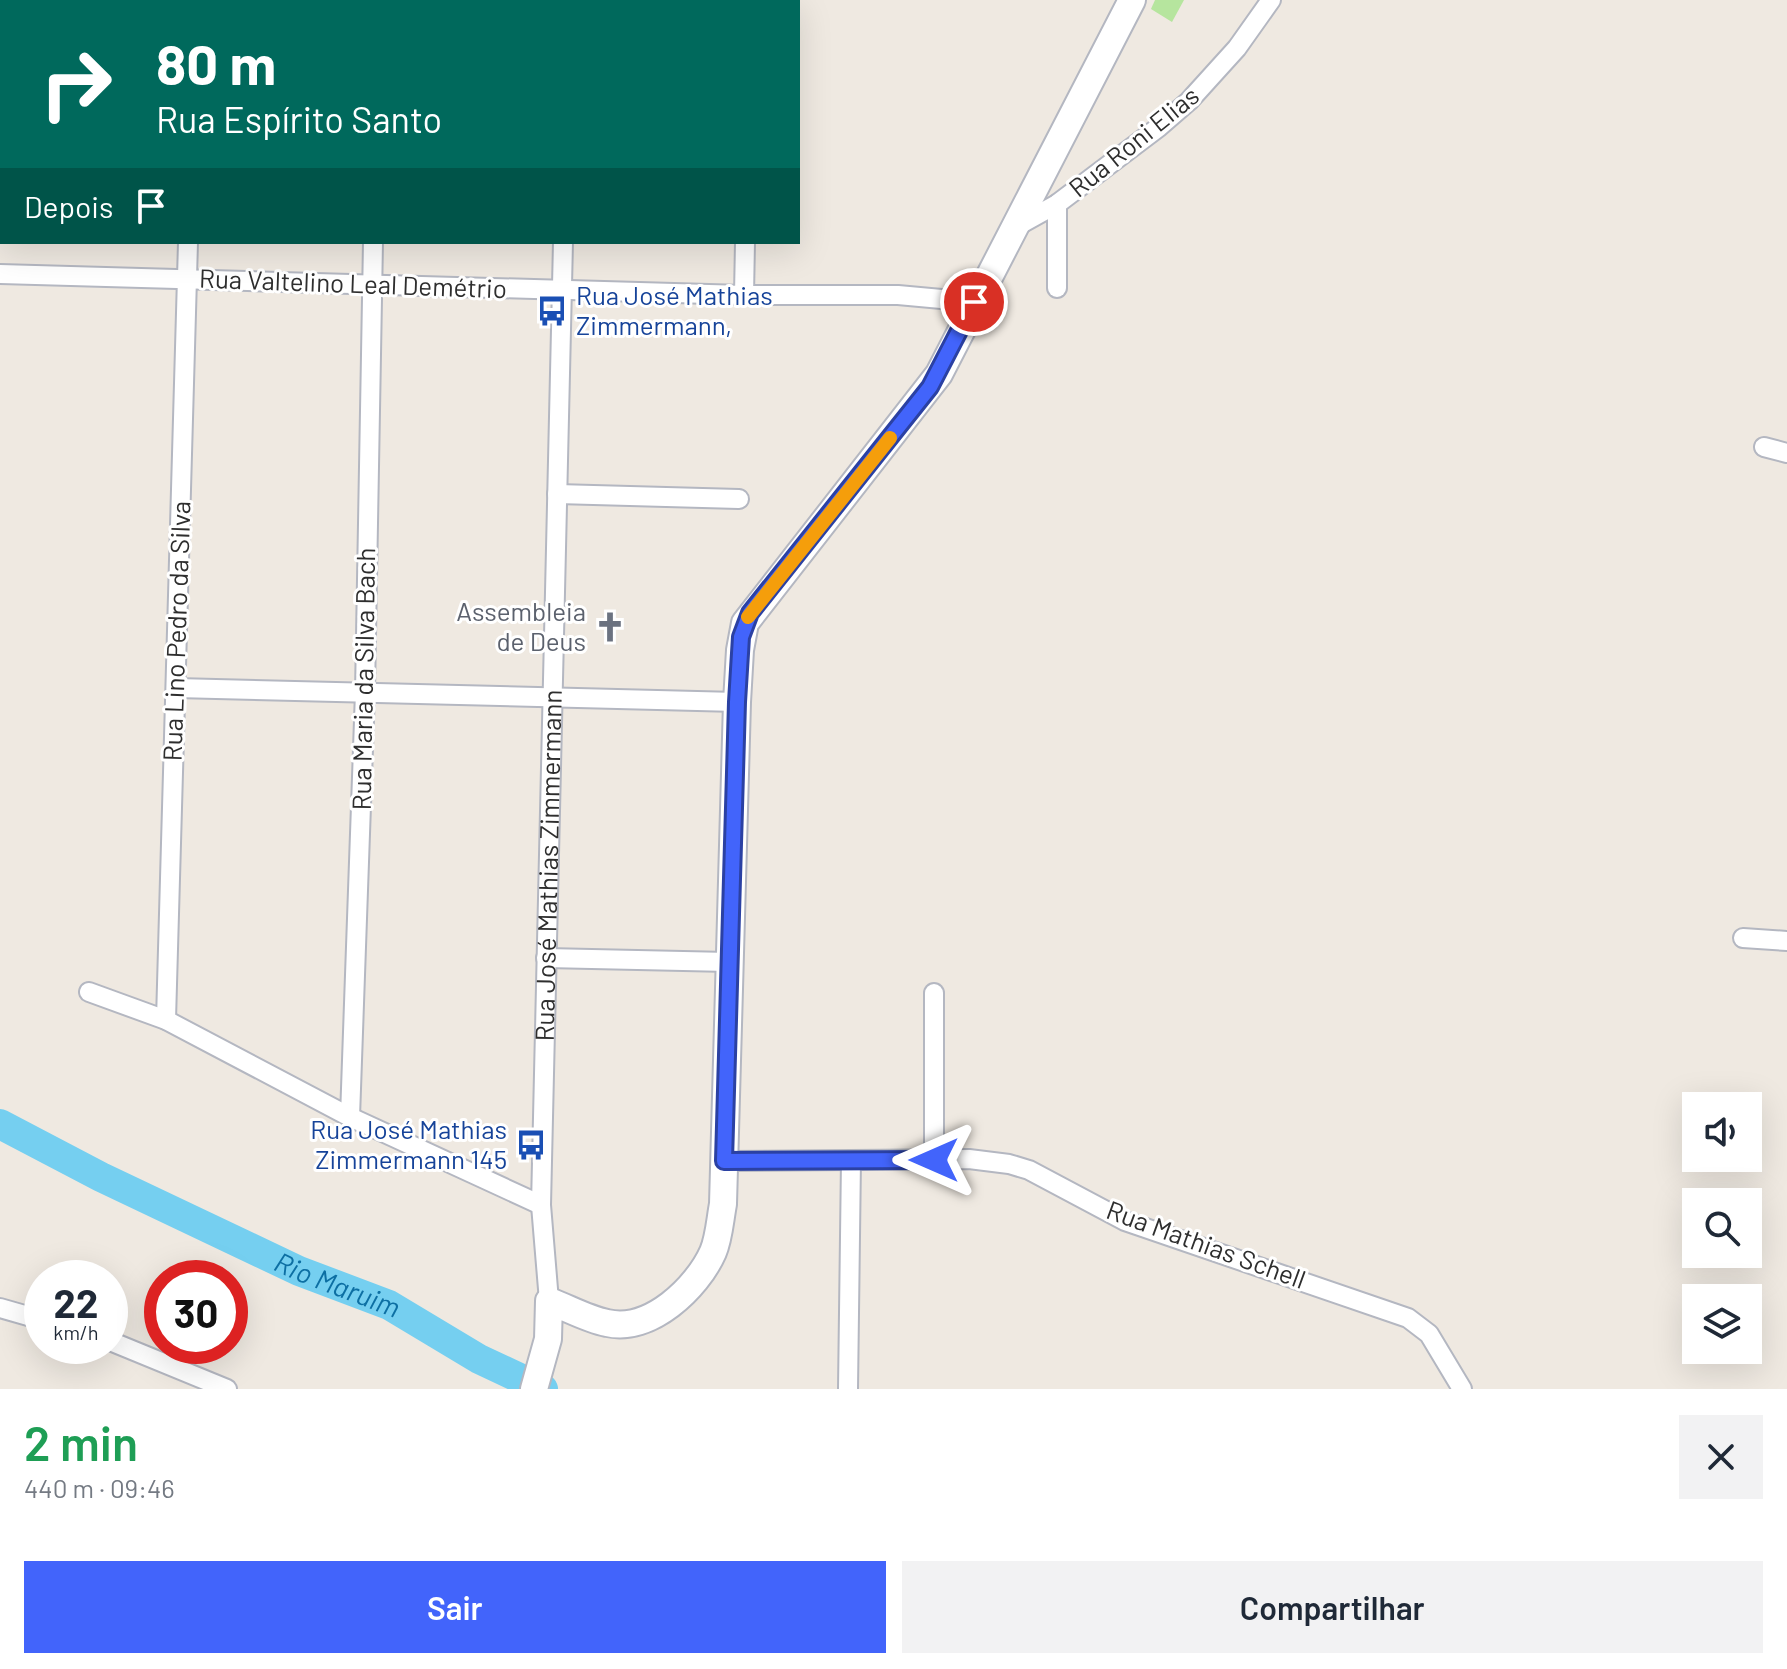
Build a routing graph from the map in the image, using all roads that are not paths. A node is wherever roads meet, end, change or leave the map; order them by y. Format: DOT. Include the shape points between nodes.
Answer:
graph roads {
  1 [pos="1132,0"];
  2 [pos="1271,0"];
  3 [pos="1057,204"];
  4 [pos="1012,229"];
  5 [pos="188,244"];
  6 [pos="373,244"];
  7 [pos="563,244"];
  8 [pos="745,244"];
  9 [pos="0,274"];
  10 [pos="187,279"];
  11 [pos="371,284"];
  12 [pos="1057,288"];
  13 [pos="561,289"];
  14 [pos="744,295"];
  15 [pos="974,302"];
  16 [pos="1764,447"];
  17 [pos="1787,453"];
  18 [pos="557,494"];
  19 [pos="739,499"];
  20 [pos="176,688"];
  21 [pos="365,692"];
  22 [pos="552,697"];
  23 [pos="737,702"];
  24 [pos="1743,938"];
  25 [pos="1787,941"];
  26 [pos="546,958"];
  27 [pos="729,962"];
  28 [pos="89,992"];
  29 [pos="934,993"];
  30 [pos="166,1020"];
  31 [pos="350,1117"];
  32 [pos="851,1160"];
  33 [pos="934,1160"];
  34 [pos="724,1161"];
  35 [pos="541,1205"];
  36 [pos="549,1301"];
  37 [pos="0,1308"];
  38 [pos="24,1315"];
  39 [pos="128,1348"];
  40 [pos="537,1381"];
  41 [pos="227,1389"];
  42 [pos="848,1389"];
  43 [pos="1462,1389"];
  1 -- 4 [label="street"];
  2 -- 3 [label="street, Rua Roni Elias" via="1189,101"];
  3 -- 4 [label="street, Rua Roni Elias"];
  3 -- 12 [label="street"];
  4 -- 15 [label="street"];
  5 -- 10 [label="street, Rua Lino Pedro da Silva"];
  6 -- 11 [label="street, Rua Maria da Silva Bach"];
  7 -- 13 [label="street, Rua José Mathias Zimmermann"];
  8 -- 14 [label="street"];
  9 -- 10 [label="street, Rua Valtelino Leal Demétrio"];
  10 -- 11 [label="street, Rua Valtelino Leal Demétrio"];
  10 -- 20 [label="street, Rua Lino Pedro da Silva"];
  11 -- 13 [label="street, Rua Valtelino Leal Demétrio"];
  11 -- 21 [label="street, Rua Maria da Silva Bach"];
  13 -- 14 [label="street, Rua Valtelino Leal Demétrio"];
  13 -- 18 [label="street, Rua José Mathias Zimmermann"];
  14 -- 15 [label="street, Rua Valtelino Leal Demétrio" via="898,295"];
  15 -- 23 [label="street" via="930,387 750,613 741,637"];
  16 -- 17 [label="street"];
  18 -- 19 [label="street"];
  18 -- 22 [label="street, Rua José Mathias Zimmermann"];
  20 -- 21 [label="street"];
  20 -- 30 [label="street, Rua Lino Pedro da Silva"];
  21 -- 22 [label="street"];
  21 -- 31 [label="street, Rua Maria da Silva Bach"];
  22 -- 23 [label="street"];
  22 -- 26 [label="street, Rua José Mathias Zimmermann"];
  23 -- 27 [label="street"];
  24 -- 25 [label="street"];
  26 -- 27 [label="street"];
  26 -- 35 [label="street, Rua José Mathias Zimmermann"];
  27 -- 34 [label="street"];
  28 -- 30 [label="street"];
  29 -- 33 [label="street"];
  30 -- 31 [label="street"];
  31 -- 35 [label="street"];
  32 -- 33 [label="street, Rua Mathias Schell"];
  32 -- 34 [label="street, Rua Mathias Schell"];
  32 -- 42 [label="street"];
  33 -- 43 [label="street, Rua Mathias Schell" via="988,1161 1029,1170 1125,1221 1395,1311 1429,1334"];
  34 -- 36 [label="street" via="723,1204 713,1251 677,1299 644,1319 608,1324"];
  35 -- 36 [label="street, Rua José Mathias Zimmermann"];
  36 -- 40 [label="street, Rua José Mathias Zimmermann" via="548,1339"];
  37 -- 38 [label="street"];
  39 -- 41 [label="street"];
}
